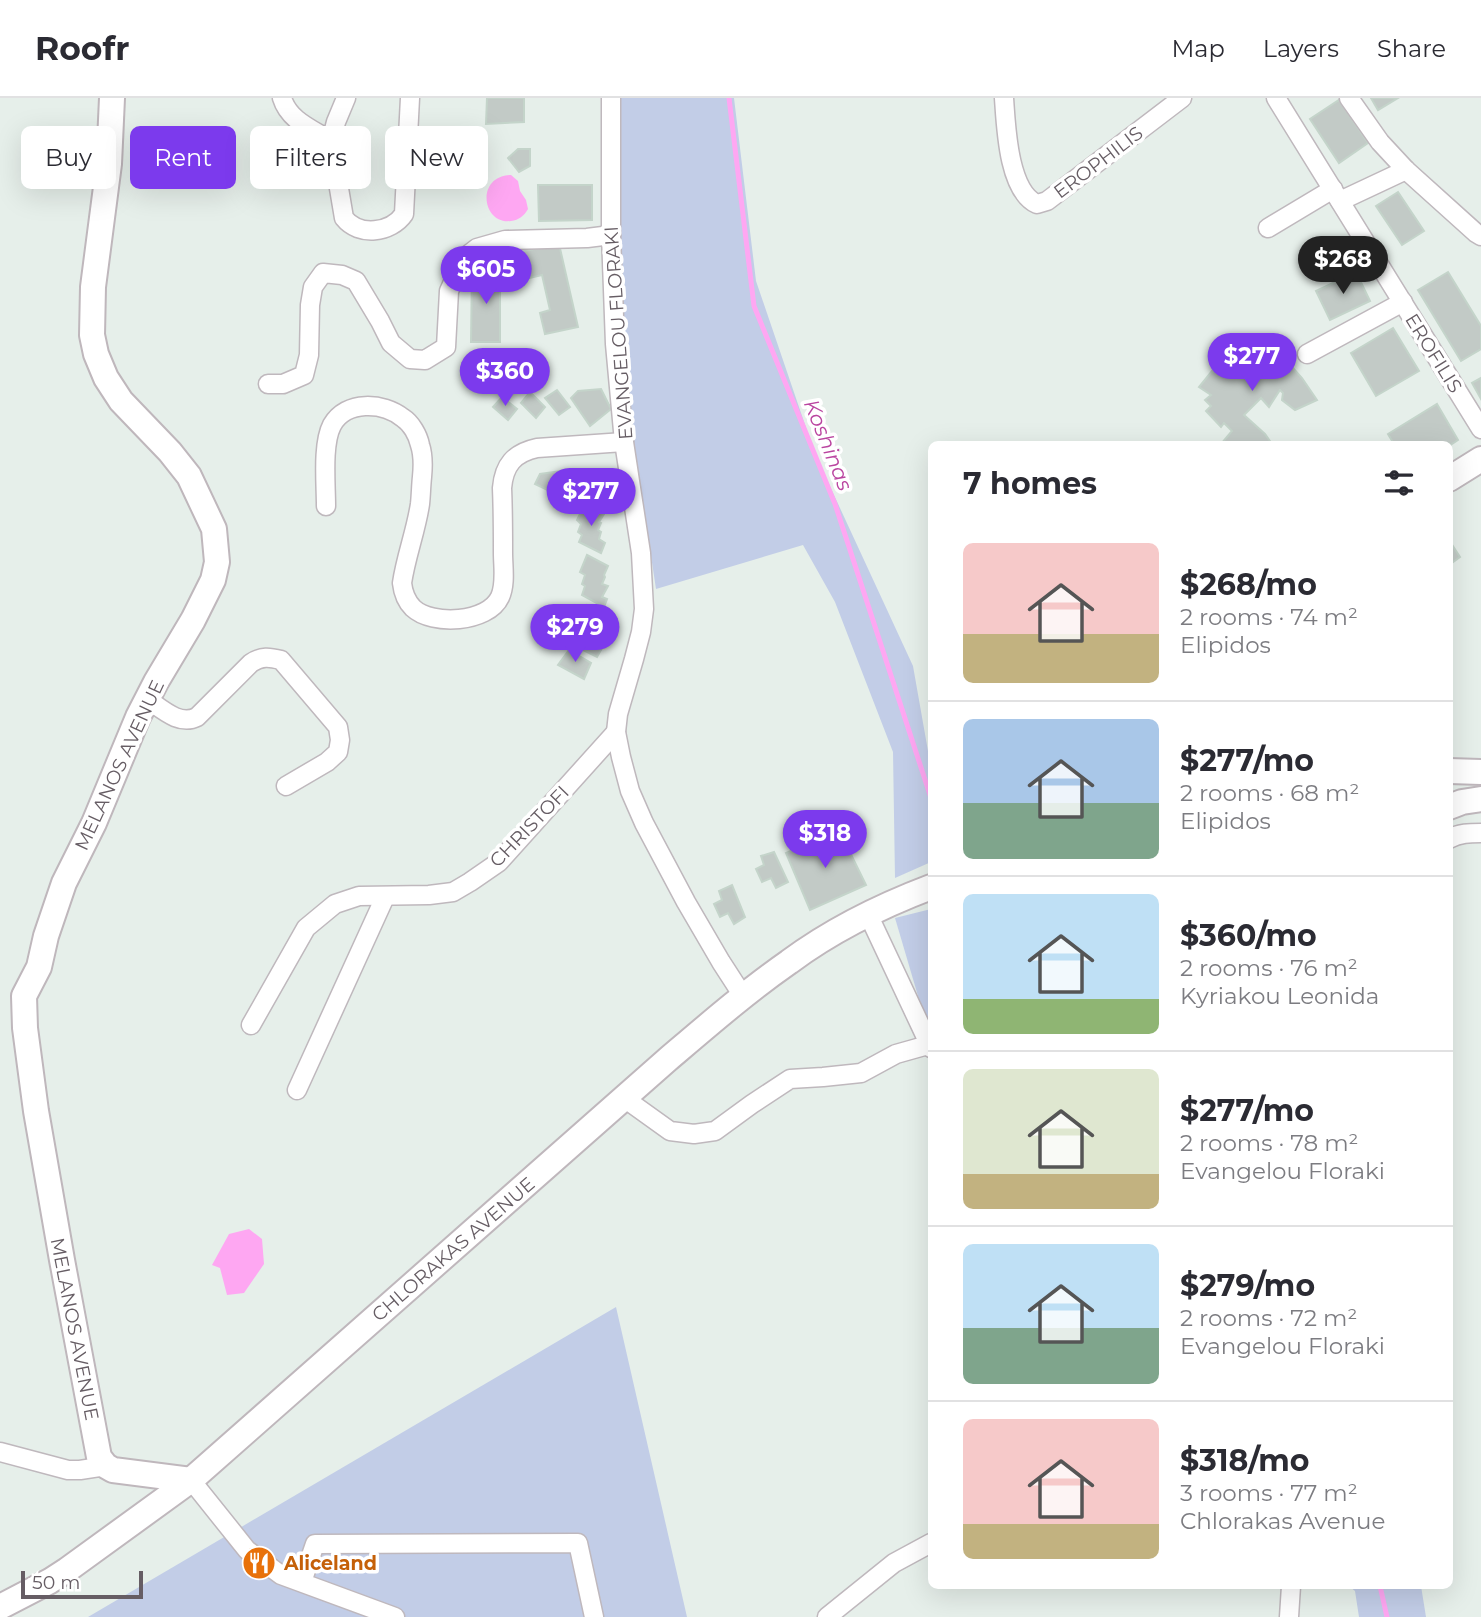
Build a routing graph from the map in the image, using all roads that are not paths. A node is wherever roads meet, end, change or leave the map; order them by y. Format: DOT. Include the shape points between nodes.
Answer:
graph roads {
  1 [pos="112,98"];
  2 [pos="282,98"];
  3 [pos="346,98"];
  4 [pos="410,98"];
  5 [pos="611,98"];
  6 [pos="1004,98"];
  7 [pos="1182,98"];
  8 [pos="1276,98"];
  9 [pos="1349,98"];
  10 [pos="307,126"];
  11 [pos="335,126"];
  12 [pos="1406,170"];
  13 [pos="339,189"];
  14 [pos="1336,195"];
  15 [pos="1268,228"];
  16 [pos="611,236"];
  17 [pos="1481,236"];
  18 [pos="1403,302"];
  19 [pos="1307,354"];
  20 [pos="268,384"];
  21 [pos="1481,429"];
  22 [pos="624,442"];
  23 [pos="1481,459"];
  24 [pos="1453,476"];
  25 [pos="326,506"];
  26 [pos="147,699"];
  27 [pos="616,732"];
  28 [pos="1453,771"];
  29 [pos="1481,772"];
  30 [pos="286,786"];
  31 [pos="1481,799"];
  32 [pos="1453,805"];
  33 [pos="1481,833"];
  34 [pos="1453,837"];
  35 [pos="920,891"];
  36 [pos="385,897"];
  37 [pos="868,914"];
  38 [pos="743,996"];
  39 [pos="251,1026"];
  40 [pos="928,1043"];
  41 [pos="928,1047"];
  42 [pos="297,1090"];
  43 [pos="624,1098"];
  44 [pos="0,1451"];
  45 [pos="106,1466"];
  46 [pos="191,1480"];
  47 [pos="928,1545"];
  48 [pos="302,1583"];
  49 [pos="1291,1589"];
  50 [pos="0,1607"];
  51 [pos="376,1614"];
  52 [pos="395,1617"];
  53 [pos="594,1617"];
  54 [pos="827,1617"];
  55 [pos="1289,1617"];
  1 -- 26 [label="street, MELANOS AVENUE" via="109,164 93,287 96,354 121,401 189,476 214,529 217,562 193,620"];
  2 -- 10 [label="street" via="292,117"];
  3 -- 11 [label="street"];
  4 -- 13 [label="street" via="404,214 398,222 382,229 356,229 344,218"];
  5 -- 16 [label="street, EVANGELOU FLORAKI"];
  6 -- 7 [label="street, EROPHILIS" via="1017,181 1037,204"];
  8 -- 14 [label="street, EROFILIS"];
  9 -- 12 [label="street"];
  12 -- 14 [label="street"];
  12 -- 17 [label="street"];
  14 -- 15 [label="street"];
  14 -- 18 [label="street, EROFILIS"];
  16 -- 20 [label="street" via="505,240 477,248 464,258 449,292 446,346 425,360 410,359 391,343 356,281 323,273 313,287 304,374 283,384"];
  16 -- 22 [label="street, EVANGELOU FLORAKI"];
  18 -- 19 [label="street"];
  18 -- 21 [label="street, EROFILIS"];
  22 -- 25 [label="street" via="525,450 510,463 502,488 502,594 488,611 477,616 434,617 411,607 404,594 402,583 420,503 422,470 421,447 406,419 368,406 353,408 335,420 327,435"];
  22 -- 27 [label="street, EVANGELOU FLORAKI" via="641,553 643,609"];
  23 -- 24 [label="street"];
  26 -- 30 [label="street" via="177,718 191,720 251,663 260,658 281,660 338,727 340,740 338,752 327,762"];
  26 -- 45 [label="street, MELANOS AVENUE" via="64,883 39,967 24,996 29,1065 59,1247 97,1448"];
  27 -- 36 [label="street, CHRISTOFI" via="499,862 453,892"];
  27 -- 38 [label="street" via="630,791 644,823"];
  28 -- 29 [label="street"];
  31 -- 32 [label="street"];
  33 -- 34 [label="street"];
  35 -- 37 [label="street, CHLORAKAS AVENUE"];
  36 -- 39 [label="street, CHRISTOFI" via="359,896 335,904 306,928"];
  36 -- 42 [label="street"];
  37 -- 38 [label="street, CHLORAKAS AVENUE" via="826,937"];
  37 -- 40 [label="street"];
  38 -- 43 [label="street, CHLORAKAS AVENUE"];
  41 -- 43 [label="street" via="896,1054 860,1073 790,1079 715,1131 670,1131"];
  43 -- 46 [label="street, CHLORAKAS AVENUE"];
  44 -- 45 [label="street" via="68,1470"];
  45 -- 46 [label="street"];
  46 -- 48 [label="street" via="247,1550"];
  46 -- 50 [label="street, CHLORAKAS AVENUE" via="67,1570"];
  47 -- 54 [label="street" via="894,1563"];
  48 -- 51 [label="street"];
  48 -- 53 [label="street" via="315,1544 578,1543"];
  49 -- 55 [label="street"];
  51 -- 52 [label="street"];
}
